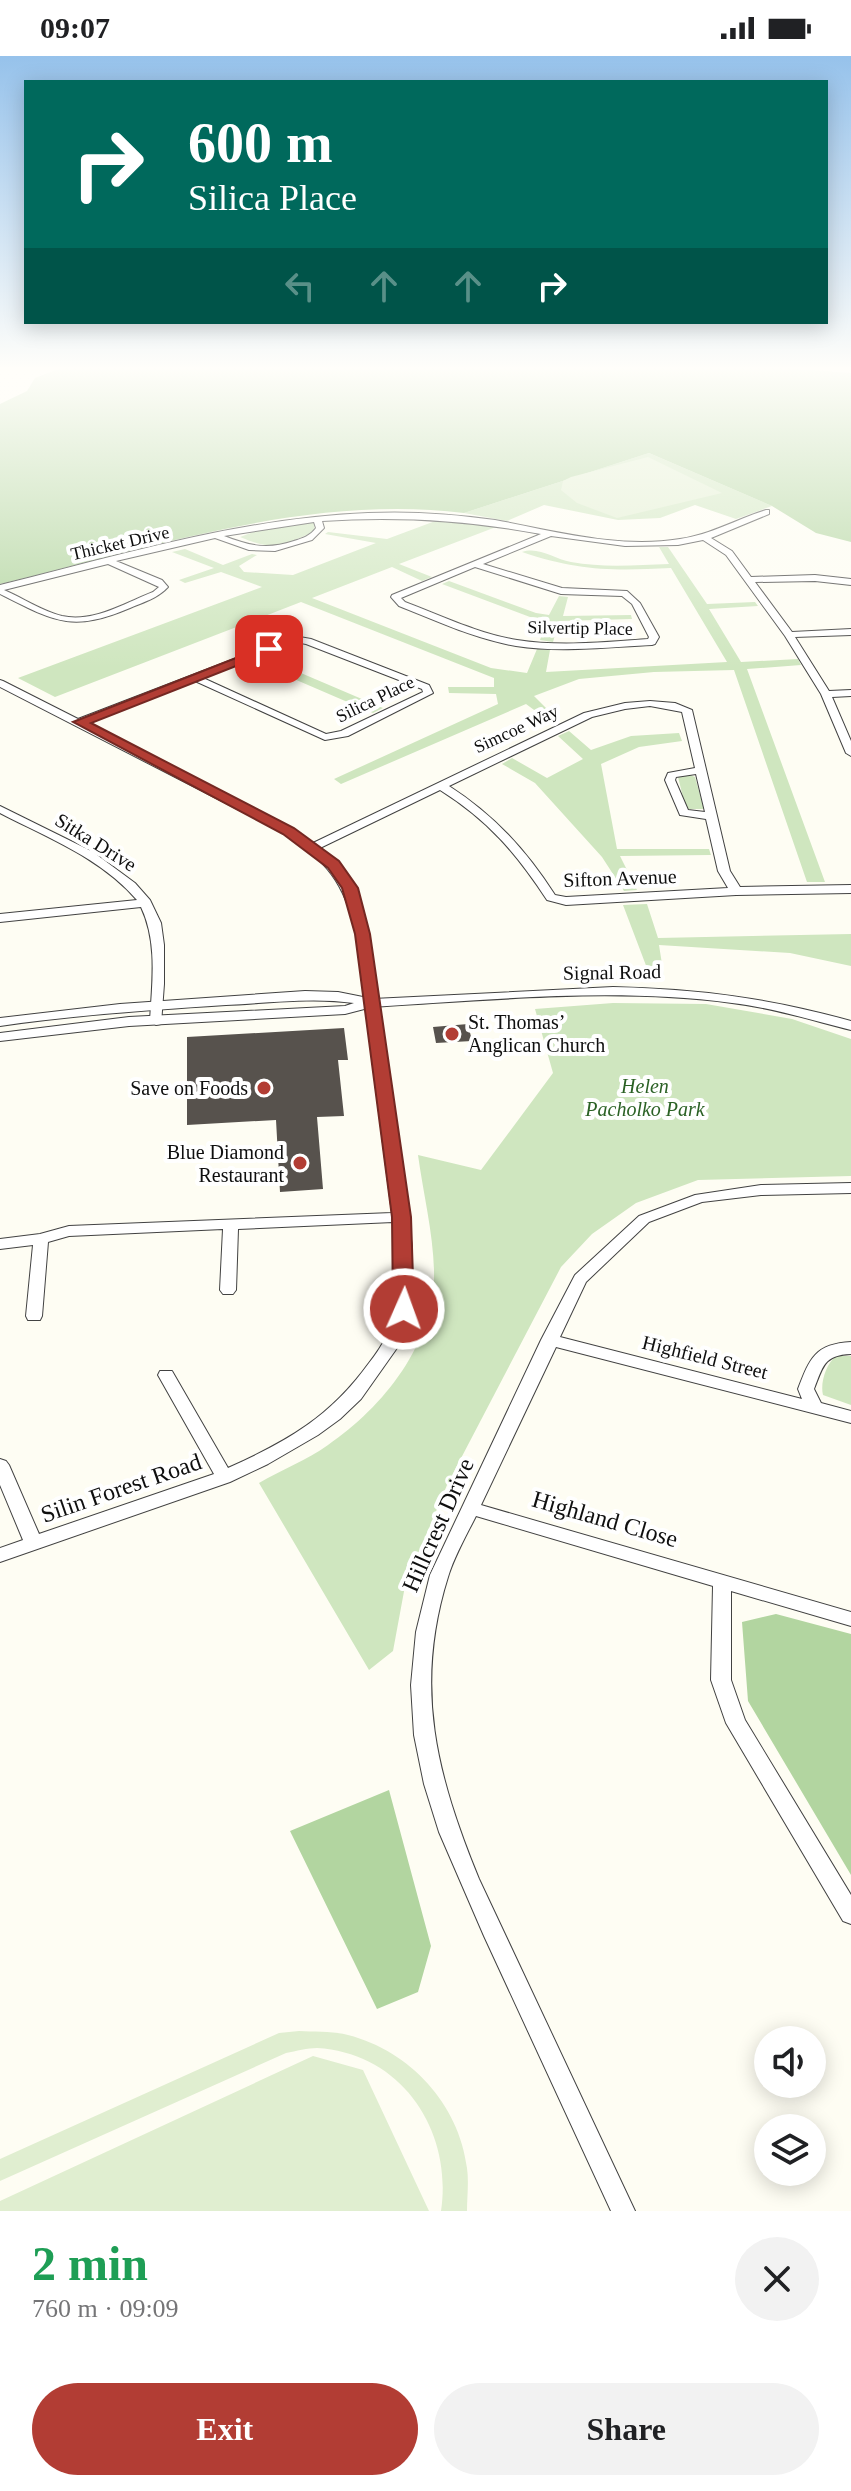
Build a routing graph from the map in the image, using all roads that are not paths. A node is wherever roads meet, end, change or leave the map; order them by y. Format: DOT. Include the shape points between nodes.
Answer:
graph roads {
  1 [pos="766,512"];
  2 [pos="317,519"];
  3 [pos="550,533"];
  4 [pos="218,536"];
  5 [pos="705,537"];
  6 [pos="110,562"];
  7 [pos="477,565"];
  8 [pos="749,580"];
  9 [pos="851,582"];
  10 [pos="0,590"];
  11 [pos="851,632"];
  12 [pos="789,635"];
  13 [pos="194,677"];
  14 [pos="0,683"];
  15 [pos="851,693"];
  16 [pos="826,694"];
  17 [pos="80,722"];
  18 [pos="851,753"];
  19 [pos="700,770"];
  20 [pos="440,785"];
  21 [pos="0,809"];
  22 [pos="712,816"];
  23 [pos="313,847"];
  24 [pos="851,889"];
  25 [pos="736,891"];
  26 [pos="146,903"];
  27 [pos="0,918"];
  28 [pos="371,1003"];
  29 [pos="156,1013"];
  30 [pos="0,1022"];
  31 [pos="851,1026"];
  32 [pos="0,1037"];
  33 [pos="851,1188"];
  34 [pos="401,1217"];
  35 [pos="231,1223"];
  36 [pos="41,1239"];
  37 [pos="0,1244"];
  38 [pos="228,1290"];
  39 [pos="34,1316"];
  40 [pos="549,1340"];
  41 [pos="851,1348"];
  42 [pos="166,1375"];
  43 [pos="814,1407"];
  44 [pos="851,1417"];
  45 [pos="0,1465"];
  46 [pos="224,1477"];
  47 [pos="473,1509"];
  48 [pos="34,1544"];
  49 [pos="0,1555"];
  50 [pos="722,1580"];
  51 [pos="851,1619"];
  52 [pos="851,1914"];
  53 [pos="623,2211"];
  1 -- 5 [label="street, Thicket Drive"];
  2 -- 3 [label="street, Thicket Drive" via="445,517"];
  2 -- 4 [label="street, Thicket Drive"];
  2 -- 4 [label="street" via="318,534 272,551 257,551"];
  3 -- 5 [label="street, Thicket Drive" via="611,543"];
  3 -- 7 [label="street, Silvertip Place"];
  4 -- 6 [label="street, Thicket Drive"];
  5 -- 8 [label="street" via="729,553"];
  6 -- 10 [label="street, Thicket Drive"];
  6 -- 10 [label="street" via="164,587 73,620"];
  7 -- 7 [label="street, Silvertip Place" via="395,597 483,635 516,643 555,647 652,642 636,603 624,593 561,591"];
  8 -- 9 [label="street"];
  8 -- 12 [label="street"];
  11 -- 12 [label="street"];
  12 -- 16 [label="street"];
  13 -- 13 [label="street, Silica Place" via="325,737 344,734 428,693 426,687 294,639"];
  13 -- 17 [label="street, Silica Place"];
  14 -- 17 [label="street, Silin Forest Road"];
  15 -- 16 [label="street"];
  16 -- 18 [label="street"];
  17 -- 23 [label="street, Silin Forest Road"];
  19 -- 20 [label="street, Simcoe Way" via="687,710 657,703 588,715"];
  19 -- 22 [label="street, Simcoe Way"];
  19 -- 22 [label="street" via="680,771 670,780 684,813"];
  20 -- 23 [label="street, Simcoe Way"];
  20 -- 25 [label="street, Sifton Avenue" via="478,808 520,848 551,898"];
  21 -- 26 [label="street, Sitka Drive" via="109,868"];
  22 -- 25 [label="street, Simcoe Way" via="724,871"];
  23 -- 28 [label="street, Silin Forest Road" via="343,876 356,901"];
  24 -- 25 [label="street, Sifton Avenue"];
  26 -- 27 [label="street"];
  26 -- 29 [label="street, Sitka Drive" via="157,933"];
  28 -- 29 [label="street, Signal Road" via="345,1010"];
  28 -- 31 [label="street, Signal Road" via="670,991 774,1005"];
  28 -- 34 [label="street, Silin Forest Road"];
  29 -- 30 [label="street, Signal Road" via="78,1011"];
  29 -- 32 [label="street, Signal Road"];
  33 -- 40 [label="street, Hillcrest Drive" via="700,1198 644,1219 580,1279"];
  34 -- 35 [label="street"];
  34 -- 46 [label="street, Silin Forest Road" via="404,1309 377,1366 355,1395 312,1431"];
  35 -- 36 [label="street" via="69,1231"];
  35 -- 38 [label="street"];
  36 -- 37 [label="street"];
  36 -- 39 [label="street"];
  40 -- 43 [label="street, Highfield Street"];
  40 -- 47 [label="street, Hillcrest Drive"];
  41 -- 43 [label="street" via="831,1348 818,1359 806,1389"];
  42 -- 46 [label="street, Silin Forest Road"];
  43 -- 44 [label="street, Highfield Street"];
  45 -- 48 [label="street, Silin Forest Road"];
  46 -- 48 [label="street, Silin Forest Road"];
  47 -- 50 [label="street, Highland Close"];
  47 -- 53 [label="street, Hillcrest Drive" via="439,1575 425,1624 419,1692 431,1780 458,1856"];
  48 -- 49 [label="street, Silin Forest Road"];
  50 -- 51 [label="street, Highland Close"];
  50 -- 52 [label="street" via="721,1680 736,1723"];
}
